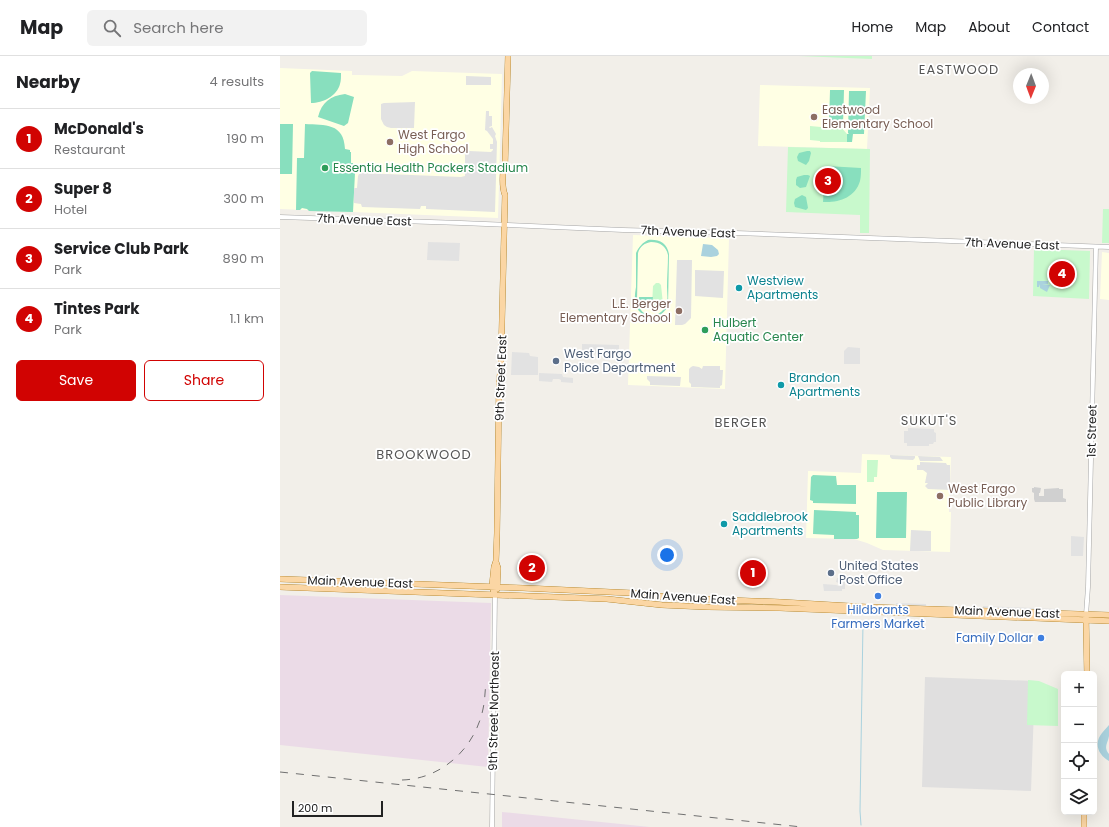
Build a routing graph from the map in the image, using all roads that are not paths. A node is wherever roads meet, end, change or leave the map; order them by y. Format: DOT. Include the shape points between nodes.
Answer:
graph roads {
  1 [pos="508,56"];
  2 [pos="280,217"];
  3 [pos="504,225"];
  4 [pos="1096,247"];
  5 [pos="1109,247"];
  6 [pos="280,579"];
  7 [pos="495,586"];
  8 [pos="280,587"];
  9 [pos="576,591"];
  10 [pos="495,595"];
  11 [pos="541,596"];
  12 [pos="707,599"];
  13 [pos="670,605"];
  14 [pos="1109,615"];
  15 [pos="1086,617"];
  16 [pos="1109,621"];
  17 [pos="1086,671"];
  18 [pos="1084,815"];
  19 [pos="492,827"];
  20 [pos="1084,827"];
  1 -- 3 [label="main road, 9th Street East" via="505,165 507,191"];
  2 -- 3 [label="street, 7th Avenue East"];
  3 -- 4 [label="street, 7th Avenue East"];
  3 -- 7 [label="main road, 9th Street East" via="496,561 498,568"];
  4 -- 5 [label="street, 7th Avenue East"];
  4 -- 15 [label="street, 1st Street"];
  6 -- 7 [label="main road, Main Avenue East"];
  7 -- 9 [label="main road, Main Avenue East"];
  7 -- 10 [label="main road, 9th Street East"];
  8 -- 10 [label="main road, Main Avenue East"];
  9 -- 11 [label="main road" via="572,595"];
  9 -- 12 [label="main road, Main Avenue East"];
  10 -- 11 [label="main road, Main Avenue East"];
  10 -- 19 [label="street, 9th Street Northeast"];
  11 -- 13 [label="main road, Main Avenue East"];
  12 -- 13 [label="main road" via="702,603"];
  12 -- 15 [label="main road, Main Avenue East"];
  13 -- 15 [label="main road, Main Avenue East"];
  14 -- 15 [label="main road"];
  15 -- 16 [label="main road"];
  15 -- 17 [label="main road"];
  18 -- 20 [label="main road"];
}
